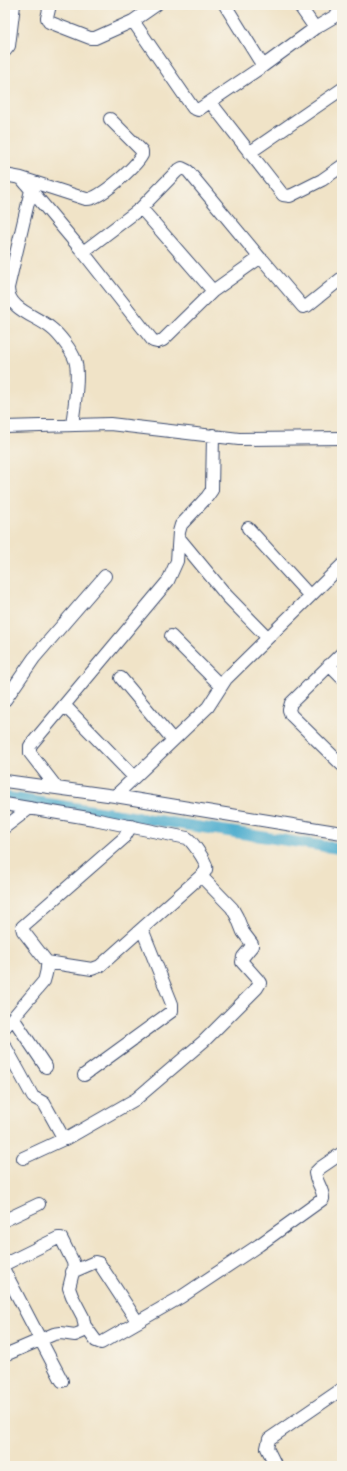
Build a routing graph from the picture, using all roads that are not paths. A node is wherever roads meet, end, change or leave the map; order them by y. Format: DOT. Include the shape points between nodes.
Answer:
graph roads {
  1 [pos="14,5"];
  2 [pos="50,5"];
  3 [pos="156,5"];
  4 [pos="225,5"];
  5 [pos="299,5"];
  6 [pos="342,12"];
  7 [pos="133,21"];
  8 [pos="315,28"];
  9 [pos="5,51"];
  10 [pos="263,66"];
  11 [pos="342,89"];
  12 [pos="211,103"];
  13 [pos="110,119"];
  14 [pos="249,153"];
  15 [pos="342,166"];
  16 [pos="5,175"];
  17 [pos="22,178"];
  18 [pos="31,190"];
  19 [pos="141,208"];
  20 [pos="84,252"];
  21 [pos="260,258"];
  22 [pos="342,278"];
  23 [pos="213,291"];
  24 [pos="72,425"];
  25 [pos="5,427"];
  26 [pos="213,435"];
  27 [pos="342,438"];
  28 [pos="248,528"];
  29 [pos="179,538"];
  30 [pos="339,573"];
  31 [pos="105,576"];
  32 [pos="310,596"];
  33 [pos="171,636"];
  34 [pos="267,637"];
  35 [pos="342,653"];
  36 [pos="329,665"];
  37 [pos="121,678"];
  38 [pos="342,678"];
  39 [pos="221,686"];
  40 [pos="5,700"];
  41 [pos="64,705"];
  42 [pos="173,740"];
  43 [pos="342,765"];
  44 [pos="134,777"];
  45 [pos="5,781"];
  46 [pos="57,788"];
  47 [pos="115,796"];
  48 [pos="5,804"];
  49 [pos="30,808"];
  50 [pos="131,826"];
  51 [pos="5,827"];
  52 [pos="342,834"];
  53 [pos="201,876"];
  54 [pos="142,929"];
  55 [pos="47,962"];
  56 [pos="9,1022"];
  57 [pos="5,1046"];
  58 [pos="46,1067"];
  59 [pos="84,1075"];
  60 [pos="64,1139"];
  61 [pos="342,1153"];
  62 [pos="23,1158"];
  63 [pos="40,1204"];
  64 [pos="5,1220"];
  65 [pos="5,1264"];
  66 [pos="5,1272"];
  67 [pos="72,1272"];
  68 [pos="137,1322"];
  69 [pos="85,1326"];
  70 [pos="40,1339"];
  71 [pos="5,1355"];
  72 [pos="62,1381"];
  73 [pos="342,1389"];
  74 [pos="276,1466"];
  1 -- 9 [label="street" via="9,46"];
  2 -- 7 [label="street" via="48,21 90,38 99,37"];
  3 -- 7 [label="street"];
  4 -- 10 [label="street"];
  5 -- 8 [label="street"];
  6 -- 8 [label="street"];
  7 -- 12 [label="street" via="193,108 200,110"];
  8 -- 10 [label="street"];
  10 -- 12 [label="street"];
  11 -- 14 [label="street"];
  12 -- 14 [label="street"];
  13 -- 17 [label="street" via="142,153 125,175 96,197 86,199"];
  14 -- 15 [label="street" via="286,196 322,180"];
  16 -- 17 [label="street"];
  17 -- 18 [label="street"];
  18 -- 20 [label="street"];
  18 -- 24 [label="street" via="8,295 15,305 53,329 75,359 77,373"];
  19 -- 20 [label="street"];
  19 -- 21 [label="street" via="178,171 185,169"];
  19 -- 23 [label="street"];
  20 -- 23 [label="street" via="153,341 163,340"];
  21 -- 22 [label="street" via="303,307"];
  21 -- 23 [label="street"];
  24 -- 25 [label="street"];
  24 -- 26 [label="street" via="110,424"];
  26 -- 27 [label="street" via="239,439"];
  26 -- 29 [label="street" via="212,490 181,525"];
  28 -- 32 [label="street"];
  29 -- 34 [label="street" via="227,596"];
  29 -- 41 [label="street" via="177,562 168,581"];
  30 -- 32 [label="street"];
  31 -- 40 [label="street" via="34,658"];
  32 -- 34 [label="street"];
  33 -- 39 [label="street"];
  34 -- 39 [label="street"];
  35 -- 36 [label="street"];
  36 -- 38 [label="street"];
  36 -- 43 [label="street" via="291,703 289,710"];
  37 -- 42 [label="street"];
  39 -- 42 [label="street" via="208,707"];
  41 -- 44 [label="street"];
  41 -- 46 [label="street" via="29,749"];
  42 -- 44 [label="street"];
  44 -- 47 [label="street"];
  45 -- 46 [label="street"];
  46 -- 47 [label="street"];
  47 -- 52 [label="street"];
  48 -- 49 [label="street"];
  49 -- 50 [label="street"];
  49 -- 51 [label="street"];
  50 -- 53 [label="street" via="189,839 206,864"];
  50 -- 55 [label="street" via="124,838 22,927"];
  53 -- 54 [label="street"];
  53 -- 60 [label="street" via="232,908 242,932 252,944 242,962 258,980 259,986 204,1041 136,1099"];
  54 -- 55 [label="street" via="96,968"];
  54 -- 59 [label="street" via="172,1004 172,1010"];
  55 -- 56 [label="street" via="44,981"];
  56 -- 58 [label="street"];
  57 -- 60 [label="street" via="33,1096 44,1103"];
  60 -- 62 [label="street"];
  61 -- 68 [label="street" via="315,1174 323,1199 181,1297"];
  63 -- 64 [label="street"];
  65 -- 67 [label="street" via="61,1238 73,1262"];
  66 -- 70 [label="street"];
  67 -- 68 [label="street" via="95,1262 100,1263"];
  67 -- 69 [label="street" via="69,1288 84,1317"];
  68 -- 69 [label="street" via="99,1343"];
  69 -- 70 [label="street" via="79,1334 57,1333"];
  70 -- 71 [label="street"];
  70 -- 72 [label="street"];
  73 -- 74 [label="street" via="269,1439 267,1448"];
}
